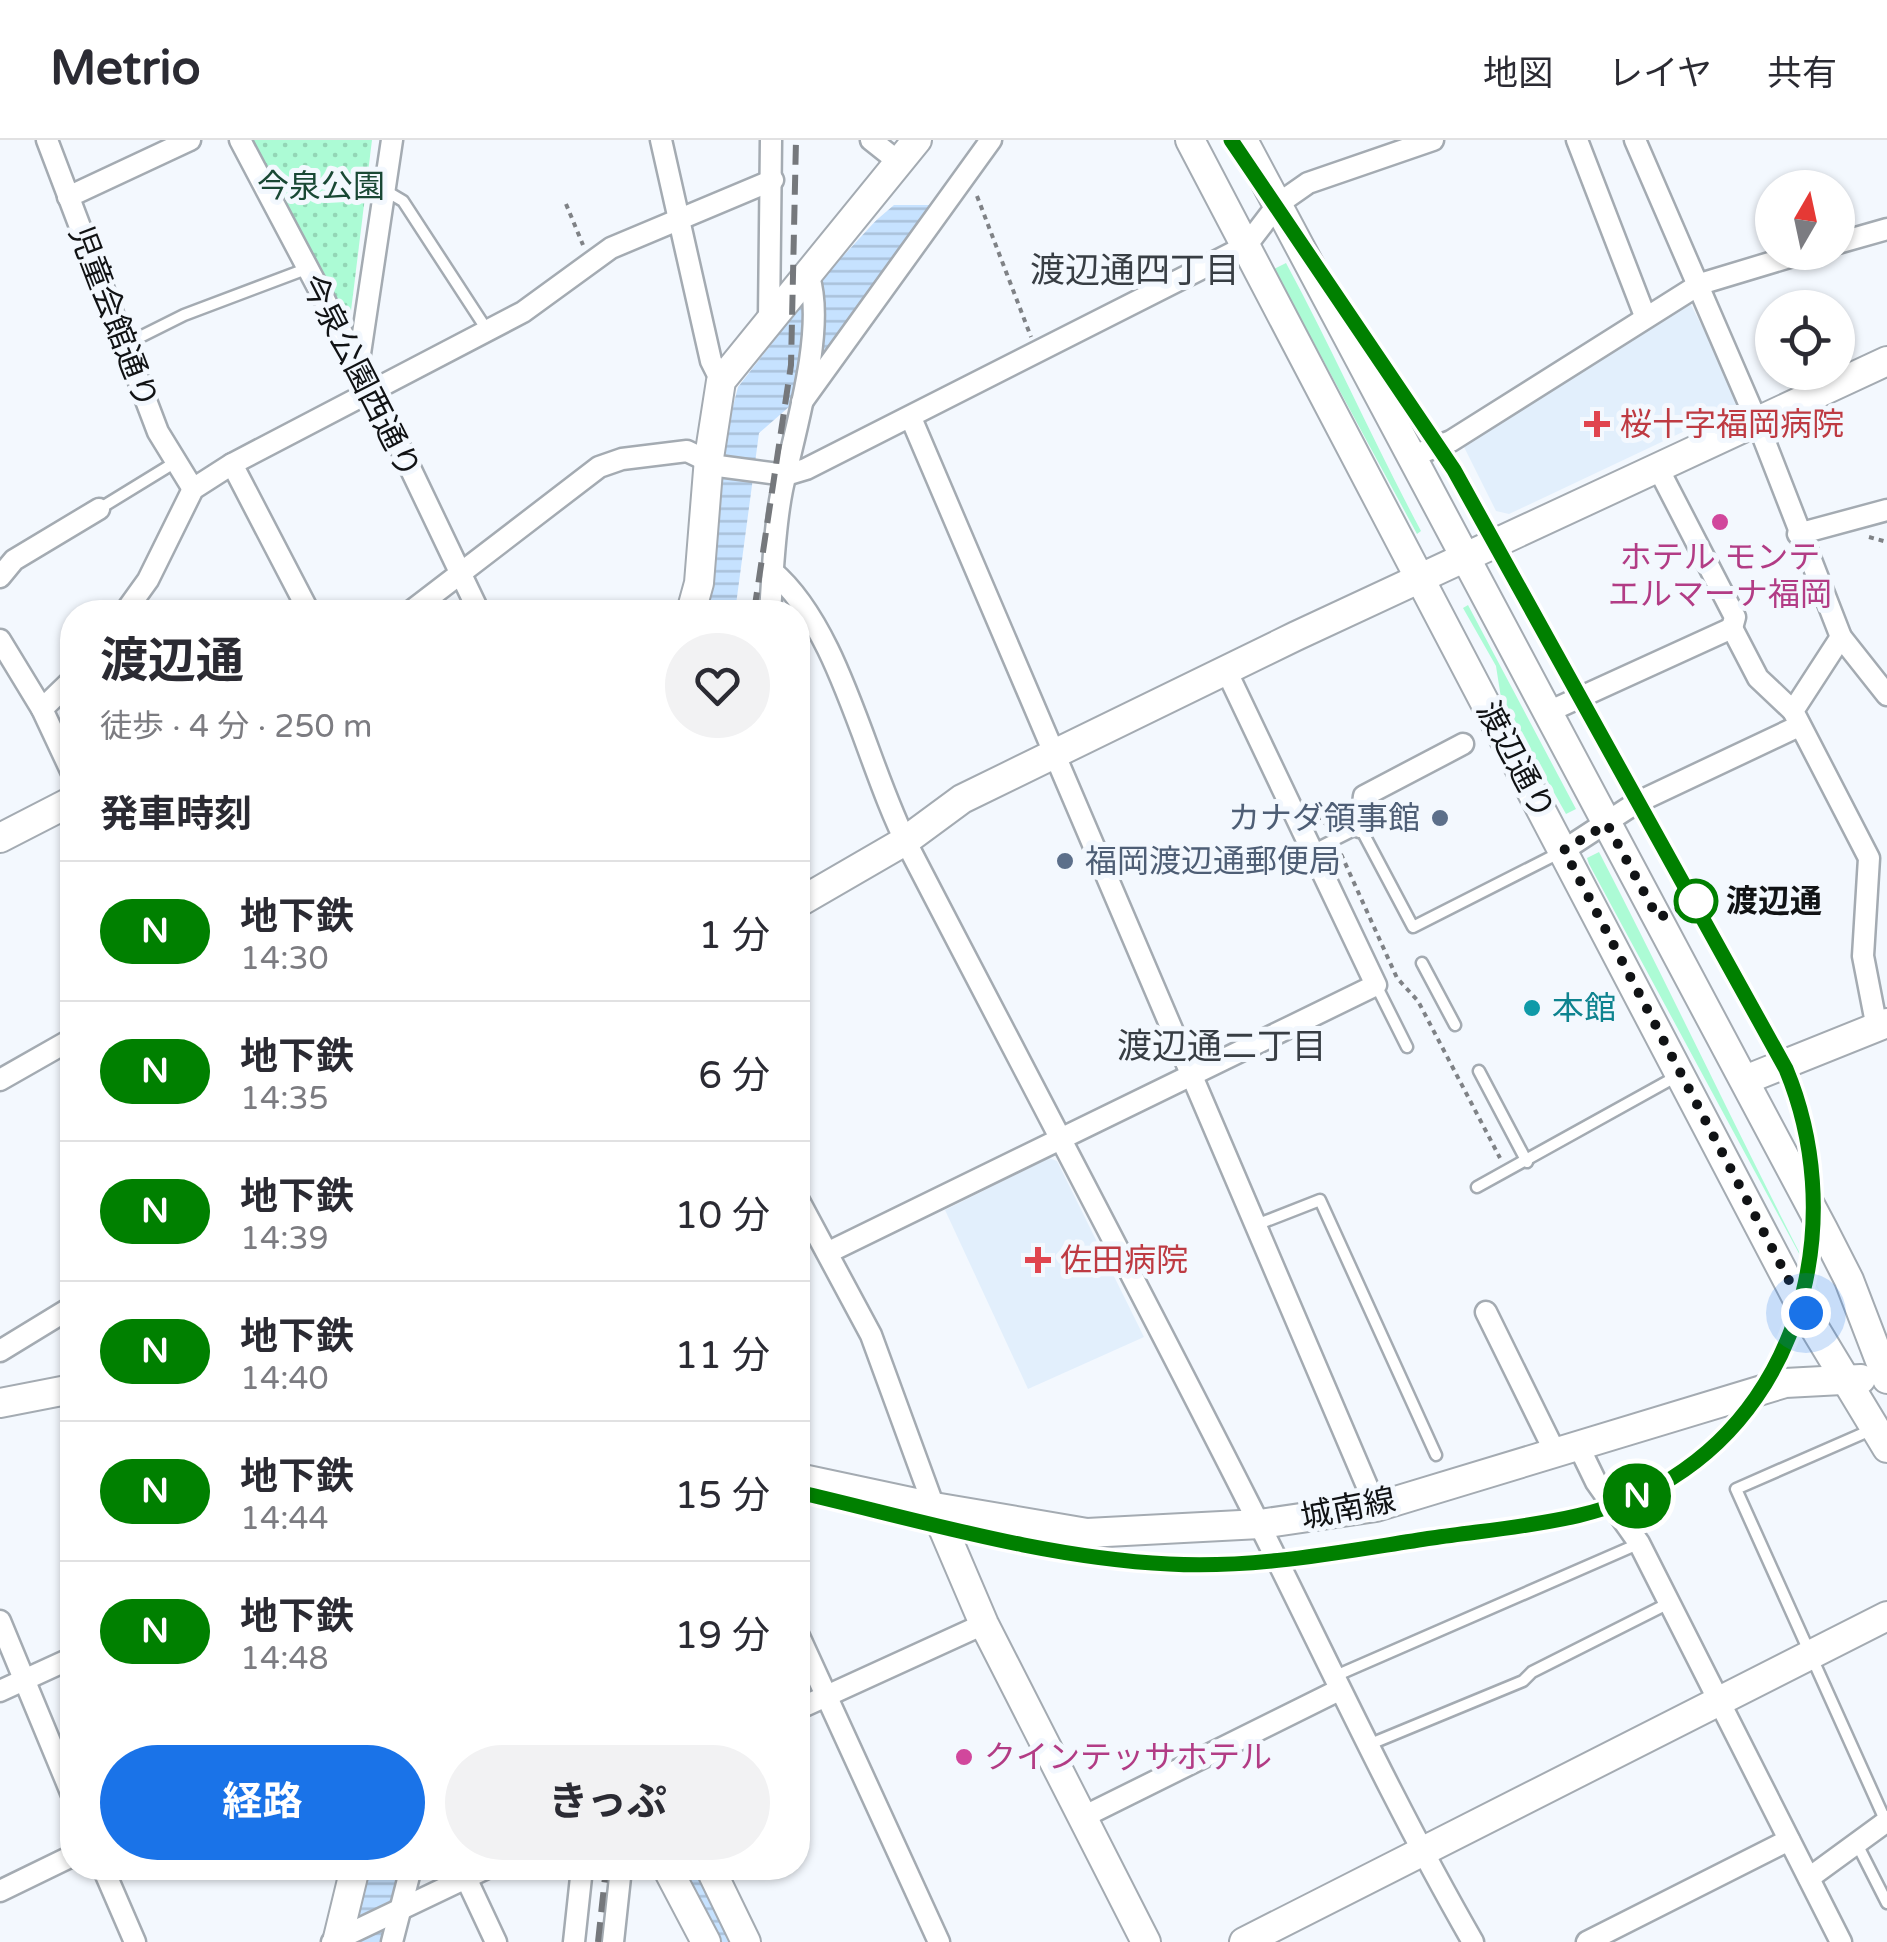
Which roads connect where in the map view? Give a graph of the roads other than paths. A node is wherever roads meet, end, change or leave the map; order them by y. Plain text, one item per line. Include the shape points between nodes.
1 (47, 140) edge
2 (190, 140) edge
3 (240, 140) edge
4 (392, 140) edge
5 (662, 140) edge
6 (771, 140) edge
7 (871, 140) edge
8 (991, 140) edge
9 (1190, 140) edge
10 (1243, 140) edge
11 (1433, 140) edge
12 (1577, 140) edge
13 (1635, 140) edge
14 (913, 147) edge
15 (773, 180) junction
16 (384, 190) junction
17 (68, 198) junction
18 (1278, 204) junction
19 (679, 222) junction
20 (1885, 233) edge
21 (1855, 239) edge
22 (1246, 246) junction
23 (1755, 267) edge
24 (306, 268) junction
25 (811, 282) junction
26 (1700, 284) junction
27 (1645, 316) junction
28 (769, 319) junction
29 (487, 330) junction
30 (124, 346) junction
31 (1887, 361) edge
32 (358, 366) junction
33 (721, 380) junction
34 (370, 390) junction
35 (802, 406) junction
36 (911, 418) junction
37 (1758, 424) junction
38 (1413, 456) junction
39 (174, 462) junction
40 (714, 462) junction
41 (232, 464) junction
42 (1660, 470) junction
43 (786, 475) junction
44 (193, 488) junction
45 (99, 510) joint
46 (1887, 510) edge
47 (1798, 534) junction
48 (1468, 557) junction
49 (772, 570) junction
50 (458, 575) junction
51 (0, 577) edge
52 (1421, 578) junction
53 (134, 600) edge
54 (304, 600) edge
55 (426, 600) edge
56 (472, 600) edge
57 (694, 600) edge
58 (771, 600) edge
59 (801, 600) edge
60 (810, 618) edge
61 (1732, 628) junction
62 (1841, 637) junction
63 (0, 640) edge
64 (1226, 670) junction
65 (60, 692) edge
66 (1887, 695) edge
67 (42, 709) junction
68 (1548, 712) junction
69 (1796, 718) junction
70 (1463, 744) dead end
71 (60, 747) edge
72 (1054, 754) junction
73 (60, 808) edge
74 (1607, 824) junction
75 (1360, 827) junction
76 (0, 838) edge
77 (905, 841) junction
78 (1564, 850) junction
79 (1312, 851) junction
80 (810, 897) edge
81 (1422, 963) dead end
82 (1376, 986) junction
83 (1455, 1026) dead end
84 (1882, 1026) edge
85 (60, 1046) edge
86 (1407, 1047) dead end
87 (1478, 1072) dead end
88 (1680, 1074) junction
89 (1191, 1077) junction
90 (0, 1080) edge
91 (1745, 1080) junction
92 (1062, 1140) junction
93 (1524, 1157) junction
94 (1477, 1187) dead end
95 (810, 1219) edge
96 (1256, 1226) junction
97 (830, 1252) junction
98 (1486, 1312) dead end
99 (60, 1315) edge
100 (0, 1352) edge
101 (1846, 1378) junction
102 (1887, 1379) edge
103 (60, 1391) edge
104 (0, 1403) edge
105 (1882, 1438) edge
106 (1567, 1449) junction
107 (1436, 1456) dead end
108 (810, 1481) edge
109 (1376, 1507) junction
110 (934, 1508) junction
111 (1260, 1524) junction
112 (1639, 1543) junction
113 (1670, 1603) junction
114 (0, 1621) edge
115 (1885, 1622) edge
116 (984, 1624) junction
117 (1810, 1655) junction
118 (810, 1662) edge
119 (60, 1664) edge
120 (24, 1680) junction
121 (1336, 1684) junction
122 (0, 1691) edge
123 (825, 1696) junction
124 (1720, 1700) junction
125 (810, 1703) edge
126 (1367, 1746) junction
127 (60, 1766) edge
128 (1083, 1817) junction
129 (1887, 1822) edge
130 (1789, 1840) junction
131 (1857, 1844) junction
132 (1421, 1851) junction
133 (60, 1862) edge
134 (1809, 1878) junction
135 (108, 1880) edge
136 (352, 1880) edge
137 (406, 1880) edge
138 (462, 1880) edge
139 (467, 1880) edge
140 (581, 1880) edge
141 (620, 1880) edge
142 (673, 1880) edge
143 (716, 1880) edge
144 (0, 1891) edge
145 (1887, 1903) edge
146 (395, 1913) junction
147 (339, 1939) edge
148 (135, 1942) edge
149 (392, 1942) edge
150 (496, 1942) edge
151 (574, 1942) edge
152 (613, 1942) edge
153 (706, 1942) edge
154 (746, 1942) edge
155 (939, 1942) edge
156 (1146, 1942) edge
157 (1244, 1942) edge
158 (1473, 1942) edge
159 (1588, 1942) edge
160 (1841, 1942) edge

1 - 17 street, 児童会館通り
2 - 17 street
3 - 24 street, 今泉公園西通り
4 - 16 street
5 - 19 street
6 - 15 street
7 - 14 street
8 - 35 street
9 - 22 street, 渡辺通り
10 - 18 street, 渡辺通り
11 - 18 street via 1308,183
12 - 27 street
13 - 26 street
14 - 25 street
15 - 19 street
15 - 28 street
16 - 29 lane via 404,201
16 - 32 street
17 - 30 street, 児童会館通り
18 - 22 street
18 - 38 street, 渡辺通り
19 - 29 street via 612,248 524,312
19 - 33 street via 711,362
20 - 21 street
22 - 36 street
22 - 52 street, 渡辺通り
23 - 26 street
24 - 30 lane
24 - 32 street, 今泉公園西通り
25 - 28 street
25 - 35 street
26 - 27 street
26 - 37 street
27 - 38 street via 1451,440
28 - 33 street
29 - 34 street
30 - 39 street, 児童会館通り
31 - 37 street
32 - 34 street, 今泉公園西通り
33 - 40 street
34 - 41 street
34 - 50 street, 今泉公園西通り
35 - 43 street
36 - 43 street
36 - 72 street
37 - 42 street
37 - 47 street
38 - 48 street, 渡辺通り
39 - 44 street, 児童会館通り
39 - 45 lane
40 - 43 street
40 - 50 street via 687,452 656,452 599,467
40 - 57 street
41 - 44 street
41 - 54 street
42 - 48 street
42 - 61 street via 1735,617
43 - 49 street
44 - 53 street
45 - 51 street via 14,560
46 - 47 street
47 - 62 street
48 - 52 street
48 - 68 street, 渡辺通り
49 - 58 street
49 - 59 street
50 - 55 street
50 - 56 street, 今泉公園西通り
52 - 64 street
52 - 78 street, 渡辺通り
60 - 77 street
61 - 68 street
61 - 69 street via 1758,678
62 - 66 street
62 - 69 street
63 - 67 street
64 - 72 street
64 - 79 street
65 - 67 street
67 - 71 street
68 - 74 street, 渡辺通り
69 - 74 street
69 - 84 street via 1868,858 1863,956
70 - 75 street via 1364,796
72 - 77 street via 962,799
72 - 89 street
73 - 76 street
74 - 78 street
74 - 91 street, 渡辺通り
75 - 78 lane via 1413,927
75 - 79 lane
77 - 80 street
77 - 92 street
78 - 88 street, 渡辺通り
79 - 82 street
81 - 83 lane
82 - 86 lane
82 - 89 street
84 - 91 street
85 - 90 street
87 - 93 lane
88 - 93 lane
88 - 101 street, 渡辺通り
89 - 92 street
89 - 96 street
91 - 102 street, 渡辺通り via 1849,1280
92 - 97 street
92 - 111 street
93 - 94 lane
95 - 97 street
96 - 107 lane via 1320,1200
96 - 109 street
97 - 110 street via 871,1335
98 - 106 street
99 - 100 street
101 - 102 street, 城南線
101 - 105 street, 渡辺通り
101 - 106 street, 城南線 via 1785,1382
103 - 104 street
105 - 117 lane via 1736,1489
106 - 109 street, 城南線
106 - 112 street
108 - 110 street, 城南線
109 - 111 street, 城南線
110 - 111 street, 城南線 via 1087,1532
110 - 116 street
111 - 121 street
112 - 113 street
112 - 121 lane
113 - 124 street
113 - 126 lane via 1523,1681
114 - 120 street
115 - 117 street
116 - 123 street
116 - 128 street
117 - 124 street
117 - 129 lane
118 - 123 street
119 - 120 street
120 - 122 street
120 - 127 street
121 - 126 street
121 - 128 street
123 - 125 street
123 - 155 street
124 - 130 street
124 - 132 street
126 - 132 street
128 - 156 street
129 - 131 street
130 - 134 street
130 - 159 street
131 - 134 street
131 - 145 lane
132 - 157 street
132 - 158 street
133 - 144 street
134 - 160 street
135 - 148 street
136 - 147 street
137 - 146 street
138 - 146 street
139 - 150 street
140 - 151 street
141 - 152 street
142 - 153 street
143 - 154 street
146 - 147 street
146 - 149 street

